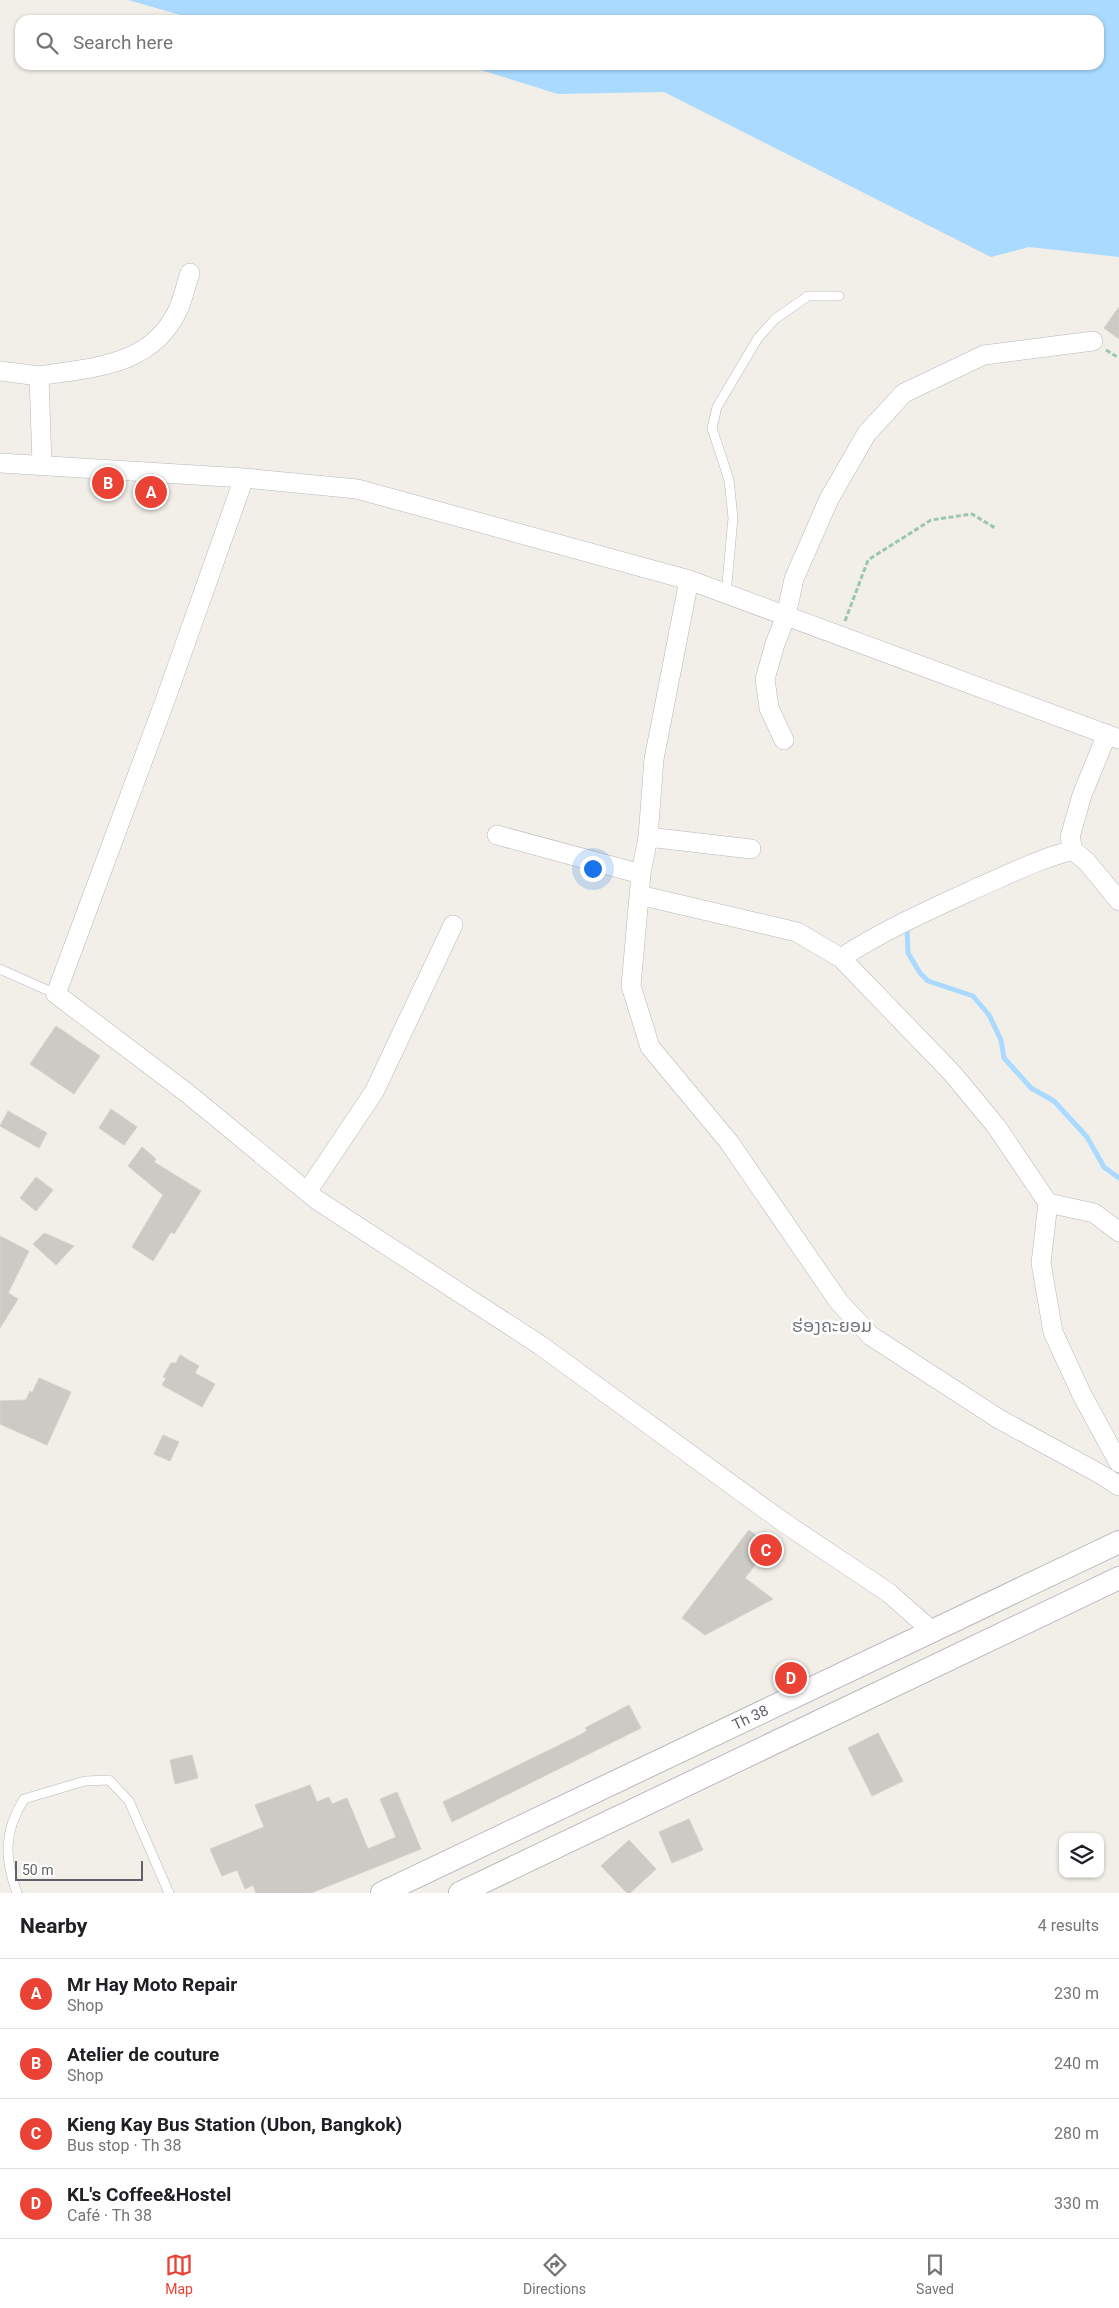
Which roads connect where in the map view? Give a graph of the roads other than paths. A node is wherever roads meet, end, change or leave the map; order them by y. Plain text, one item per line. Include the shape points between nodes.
1 (190, 273) dead end
2 (839, 296) dead end
3 (1093, 341) dead end
4 (0, 371) edge
5 (39, 376) junction
6 (0, 463) edge
7 (42, 465) junction
8 (244, 478) junction
9 (689, 580) junction
10 (726, 594) junction
11 (786, 616) junction
12 (1113, 736) edge
13 (784, 740) dead end
14 (497, 835) dead end
15 (648, 837) junction
16 (751, 849) dead end
17 (1073, 850) junction
18 (641, 874) junction
19 (639, 895) junction
20 (1119, 901) edge
21 (453, 925) dead end
22 (841, 958) junction
23 (0, 969) edge
24 (56, 994) junction
25 (307, 1192) junction
26 (1048, 1203) junction
27 (1119, 1232) edge
28 (1119, 1463) edge
29 (1119, 1486) edge
30 (1119, 1542) edge
31 (1119, 1578) edge
32 (933, 1632) junction
33 (17, 1893) edge
34 (169, 1893) edge
35 (382, 1893) edge
36 (460, 1893) edge

1 - 5 street via 178,310 162,336 139,354 114,363
2 - 10 lane via 808,296 775,318 758,338 717,407 712,428 730,480 733,518
3 - 11 street via 984,355 904,393 867,433 829,499 794,579
4 - 5 street
5 - 7 street
6 - 7 street
7 - 8 street
8 - 9 street via 357,490
8 - 24 street
9 - 10 street
9 - 15 street via 654,759
10 - 11 street
11 - 12 street
11 - 13 street via 764,679 769,708
12 - 17 street via 1082,795 1070,837
14 - 18 street
15 - 16 street
15 - 18 street
17 - 20 street
17 - 22 street via 1041,859 939,905 866,941
18 - 19 street
19 - 22 street via 797,932
19 - 29 street via 630,986 650,1047 729,1142 839,1302 871,1336 999,1419
21 - 25 street via 374,1092
22 - 26 street via 952,1073 996,1126
23 - 24 lane
24 - 25 street via 187,1093
25 - 32 street via 548,1350 782,1522 890,1593
26 - 27 street via 1094,1212
26 - 28 street via 1040,1264 1053,1332
30 - 32 street, Th 38
31 - 36 street
32 - 35 street, Th 38
33 - 34 lane via 9,1872 7,1839 13,1816 24,1799 85,1782 109,1780 128,1801

